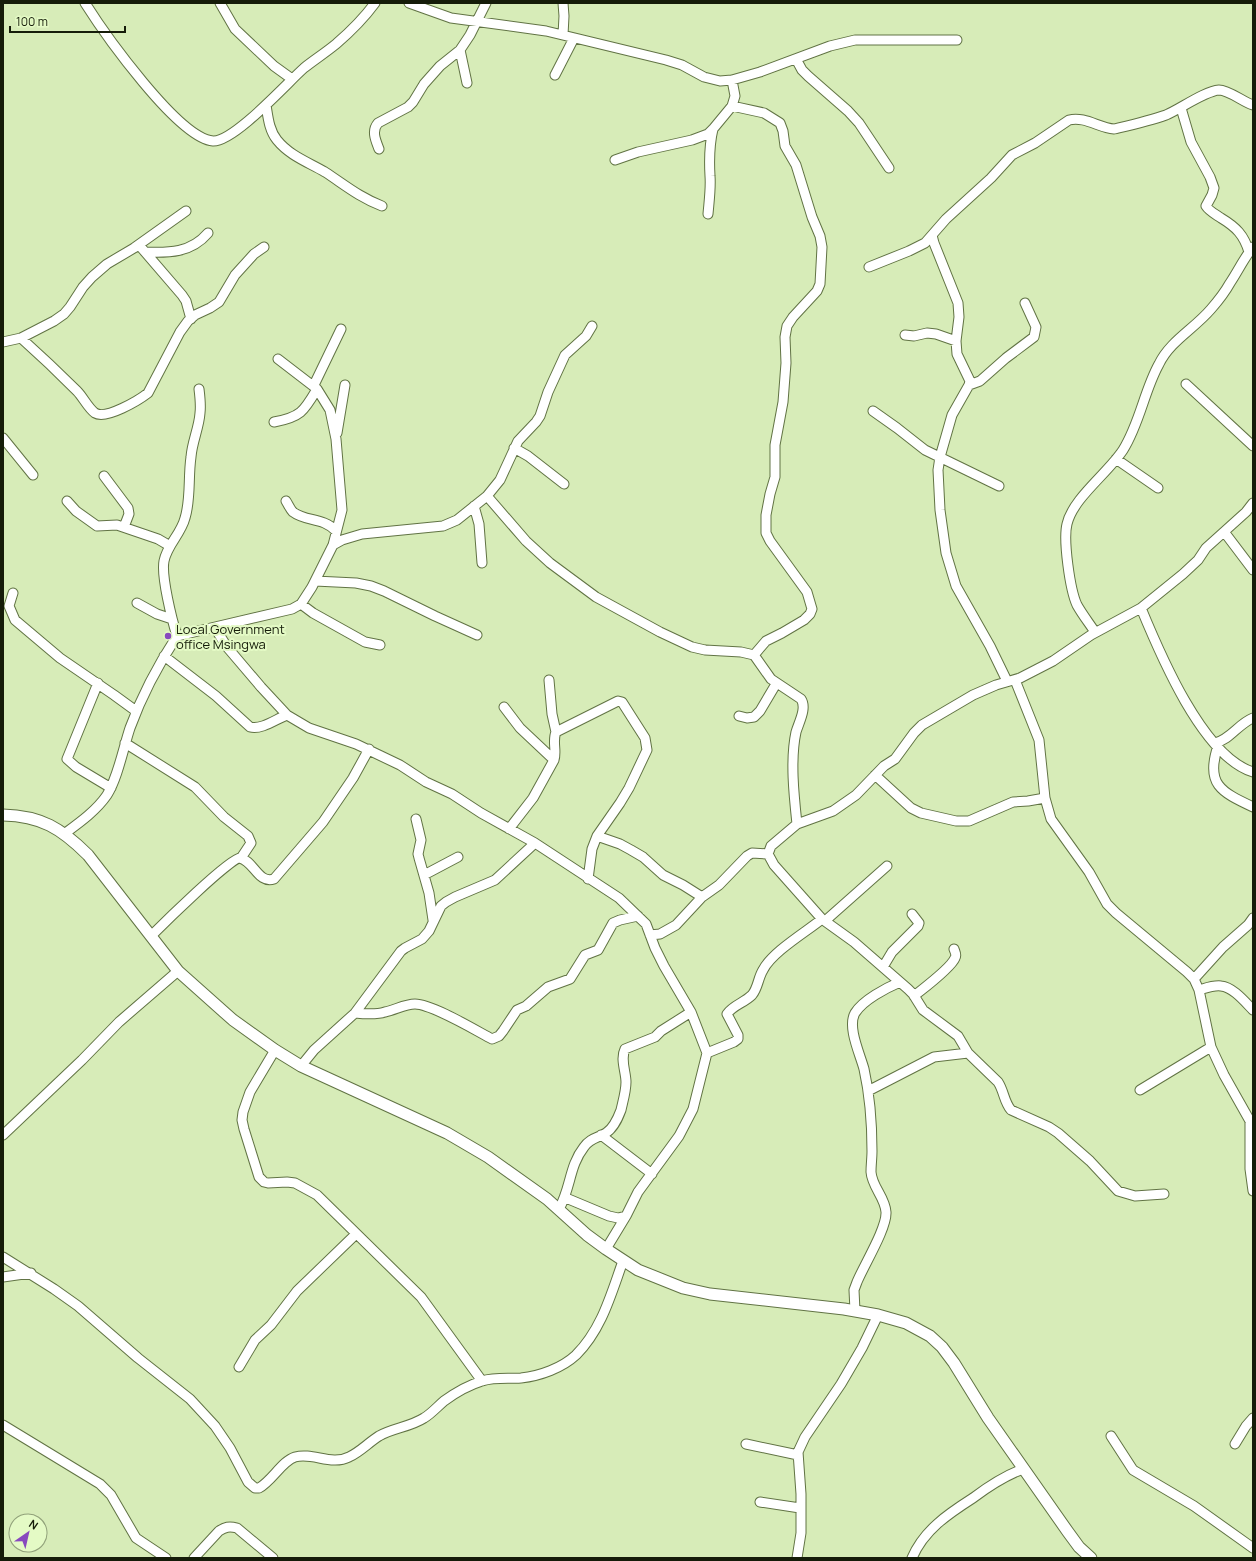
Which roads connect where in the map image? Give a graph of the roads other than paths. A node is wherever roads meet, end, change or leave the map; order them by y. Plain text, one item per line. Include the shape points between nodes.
1 (85, 3) edge
2 (220, 3) edge
3 (375, 3) edge
4 (409, 3) edge
5 (486, 3) edge
6 (563, 3) edge
7 (477, 21) junction
8 (563, 35) junction
9 (574, 38) junction
10 (957, 40) dead end
11 (460, 50) junction
12 (796, 59) junction
13 (555, 75) dead end
14 (292, 79) junction
15 (732, 80) junction
16 (467, 83) dead end
17 (266, 105) junction
18 (1253, 105) edge
19 (732, 106) junction
20 (1181, 108) junction
21 (714, 129) junction
22 (379, 149) dead end
23 (615, 160) dead end
24 (889, 168) dead end
25 (382, 206) dead end
26 (186, 211) dead end
27 (708, 214) dead end
28 (208, 233) dead end
29 (932, 235) junction
30 (264, 247) dead end
31 (142, 248) junction
32 (1251, 250) edge
33 (869, 267) dead end
34 (1025, 303) dead end
35 (191, 319) junction
36 (592, 326) dead end
37 (341, 329) dead end
38 (905, 335) dead end
39 (21, 338) junction
40 (956, 341) junction
41 (3, 342) edge
42 (278, 359) dead end
43 (1186, 384) dead end
44 (345, 385) dead end
45 (969, 386) junction
46 (315, 387) junction
47 (199, 389) dead end
48 (873, 411) dead end
49 (274, 422) dead end
50 (3, 438) edge
51 (336, 439) junction
52 (1253, 446) edge
53 (514, 448) junction
54 (940, 457) junction
55 (1116, 460) junction
56 (33, 475) dead end
57 (104, 476) dead end
58 (564, 484) dead end
59 (999, 486) dead end
60 (1158, 488) dead end
61 (487, 496) junction
62 (67, 501) dead end
63 (286, 501) dead end
64 (1253, 503) edge
65 (474, 506) junction
66 (124, 527) junction
67 (336, 531) junction
68 (1224, 533) junction
69 (333, 545) junction
70 (170, 546) junction
71 (482, 563) dead end
72 (1253, 570) edge
73 (316, 581) junction
74 (13, 593) dead end
75 (137, 603) dead end
76 (301, 604) junction
77 (1141, 608) junction
78 (172, 619) junction
79 (215, 628) junction
80 (1095, 632) junction
81 (477, 635) dead end
82 (177, 636) junction
83 (380, 645) dead end
84 (754, 655) junction
85 (164, 656) junction
86 (549, 680) dead end
87 (1011, 681) junction
88 (98, 683) junction
89 (776, 684) junction
90 (504, 707) dead end
91 (136, 711) junction
92 (287, 714) junction
93 (739, 716) dead end
94 (1253, 718) edge
95 (556, 732) junction
96 (125, 743) junction
97 (1216, 744) junction
98 (369, 749) junction
99 (554, 760) junction
100 (1253, 772) edge
101 (875, 775) junction
102 (111, 788) junction
103 (1045, 798) junction
104 (1253, 806) edge
105 (3, 814) edge
106 (416, 819) dead end
107 (797, 824) junction
108 (509, 828) junction
109 (64, 834) junction
110 (597, 836) junction
111 (535, 843) junction
112 (768, 854) junction
113 (458, 857) dead end
114 (241, 858) junction
115 (887, 866) dead end
116 (424, 875) junction
117 (588, 879) junction
118 (702, 898) junction
119 (912, 914) dead end
120 (638, 916) junction
121 (1253, 918) edge
122 (823, 920) junction
123 (433, 921) junction
124 (650, 935) junction
125 (151, 936) junction
126 (954, 949) dead end
127 (883, 966) junction
128 (178, 970) junction
129 (1194, 979) junction
130 (900, 982) junction
131 (1199, 990) junction
132 (914, 996) junction
133 (1253, 1010) edge
134 (691, 1012) junction
135 (355, 1014) junction
136 (1211, 1047) junction
137 (276, 1050) junction
138 (707, 1053) junction
139 (968, 1053) junction
140 (301, 1066) junction
141 (1140, 1090) dead end
142 (868, 1091) junction
143 (3, 1135) edge
144 (601, 1135) junction
145 (652, 1174) junction
146 (1253, 1191) edge
147 (1164, 1194) dead end
148 (566, 1198) junction
149 (559, 1209) junction
150 (626, 1216) junction
151 (356, 1234) junction
152 (606, 1249) junction
153 (3, 1257) edge
154 (622, 1261) junction
155 (31, 1273) junction
156 (3, 1277) edge
157 (855, 1311) junction
158 (878, 1316) junction
159 (239, 1367) dead end
160 (482, 1381) junction
161 (1253, 1418) edge
162 (3, 1425) edge
163 (1111, 1436) dead end
164 (746, 1444) dead end
165 (1235, 1444) dead end
166 (798, 1455) junction
167 (1023, 1469) junction
168 (760, 1502) dead end
169 (800, 1508) junction
170 (1253, 1548) edge
171 (166, 1558) edge
172 (194, 1558) edge
173 (273, 1558) edge
174 (797, 1558) edge
175 (912, 1558) edge
176 (1091, 1558) edge

1 - 17 street via 107,38 136,74 185,126 196,134 214,141 225,138
2 - 14 street via 235,29 274,66
3 - 14 street via 345,36
4 - 7 street via 451,18
5 - 7 street
6 - 8 street
7 - 8 street
7 - 11 street
8 - 9 street
9 - 13 street
9 - 15 street via 675,63 714,80
10 - 12 street via 855,40
11 - 16 street
11 - 22 street via 440,66 408,108 375,126
12 - 15 street
12 - 24 street via 802,70 859,123
14 - 17 street
15 - 19 street via 735,96
17 - 25 street via 272,131 286,150 346,188
18 - 20 street via 1220,90
19 - 21 street
19 - 84 street via 764,113 780,123 785,146 796,165 820,236 822,257 817,291 793,317 784,337 786,363 783,402 775,445 775,477 765,523 770,541 807,592 812,609 804,620 766,641
20 - 29 street via 1114,129 1075,118 1069,120 1012,155 992,178
20 - 32 street via 1191,142 1214,188 1206,206 1238,229
21 - 23 street via 692,140
21 - 27 street via 710,144
26 - 31 street
28 - 31 street via 196,245 164,253
29 - 33 street via 925,243
29 - 40 street via 958,303
30 - 35 street via 235,275 219,302
31 - 35 street via 182,295
31 - 39 street via 107,264 83,287 64,314
32 - 55 street via 1210,311 1178,339 1159,362 1129,440
34 - 45 street via 1036,327 1034,337 980,381
35 - 39 street via 180,332 148,393 124,408 103,415 95,413 77,391
36 - 53 street via 586,336 565,355 540,416
37 - 46 street
38 - 40 street via 936,334
39 - 41 street
40 - 45 street via 957,354 968,376
42 - 46 street
43 - 52 street
44 - 51 street
45 - 54 street via 952,415
46 - 49 street via 302,412 287,420
46 - 51 street via 330,410
47 - 70 street via 200,414 191,457 185,519 179,534
48 - 54 street via 925,450
50 - 56 street
51 - 67 street via 342,510
53 - 58 street
53 - 61 street via 500,480
54 - 59 street
54 - 87 street via 940,510 949,565 959,591
55 - 60 street
55 - 80 street via 1077,504 1066,526 1073,594 1076,604
57 - 66 street via 128,508 130,514
61 - 65 street
61 - 84 street via 526,541 550,563 596,596 692,647
62 - 66 street via 97,526 111,524
63 - 67 street via 293,512 326,522
64 - 68 street
65 - 69 street via 457,520 442,526 362,534
65 - 71 street via 479,524
66 - 70 street
67 - 69 street
68 - 72 street
68 - 77 street via 1206,548 1183,574
69 - 73 street
70 - 78 street via 163,562
73 - 76 street
73 - 81 street via 371,586
74 - 88 street via 9,606 15,620 50,650
75 - 78 street
76 - 79 street via 292,609
76 - 83 street via 313,614 364,642
77 - 80 street
77 - 97 street via 1168,669 1194,715
78 - 82 street
79 - 82 street
79 - 92 street via 227,647
80 - 87 street via 1053,661
82 - 85 street
84 - 89 street
85 - 91 street
85 - 92 street via 216,696 250,727 260,727
86 - 95 street
87 - 101 street via 973,695 922,726 895,758
87 - 103 street via 1039,740
88 - 91 street
88 - 102 street via 67,759
89 - 93 street via 754,717
89 - 107 street via 792,692 804,703 796,733 795,750
90 - 99 street via 520,728
91 - 96 street
92 - 98 street via 309,728
94 - 97 street
95 - 99 street
95 - 110 street via 620,701 645,738 647,750 644,758 620,804
96 - 102 street
96 - 114 street via 195,788 224,817 248,836 251,843
97 - 100 street via 1238,765
97 - 104 street via 1213,770 1217,784 1230,795
98 - 108 street
98 - 114 street via 323,822 274,880 264,879
99 - 108 street via 533,798
101 - 103 street via 911,808 921,813 956,821 969,821 1012,802
101 - 107 street via 856,795 833,811
102 - 109 street via 83,820
103 - 129 street via 1051,819 1089,872 1107,904
105 - 109 street via 33,818
106 - 116 street via 421,840 418,854
107 - 112 street via 771,846
108 - 111 street
109 - 125 street via 88,855
110 - 117 street via 592,849
110 - 118 street via 620,844 643,857 664,875
111 - 117 street
111 - 123 street via 495,880 446,902
112 - 118 street via 752,853 746,856 719,885
112 - 122 street via 774,865
113 - 116 street
114 - 125 street via 233,860 223,868
115 - 122 street
116 - 123 street
117 - 120 street via 619,898
118 - 124 street via 676,925 660,934
119 - 127 street via 919,923 918,926 892,952
120 - 124 street via 646,924
120 - 135 street via 613,924 598,950 585,955 570,979 548,987 526,1006 518,1009 496,1038 492,1039 426,1006 416,1004 407,1004 384,1013
121 - 129 street
122 - 127 street
122 - 138 street via 772,958 763,970 751,996 730,1009 728,1018 738,1039
123 - 135 street via 422,939 401,951
124 - 134 street via 664,966
125 - 128 street
126 - 132 street via 955,958 949,966
127 - 130 street
128 - 137 street via 234,1020
128 - 143 street via 114,1026
129 - 131 street
130 - 132 street
130 - 142 street via 878,993 854,1014 853,1033
131 - 133 street via 1224,986 1236,993
131 - 136 street
132 - 139 street via 923,1010 958,1036
134 - 138 street
134 - 144 street via 655,1037 625,1050 623,1059 626,1083 621,1110 612,1128
135 - 140 street via 314,1050
136 - 141 street
136 - 146 street via 1250,1121 1250,1169
137 - 140 street
137 - 151 street via 250,1092 243,1112 244,1129 259,1177 268,1183 293,1182 313,1191
138 - 145 street via 693,1108 679,1136
139 - 142 street via 934,1057
139 - 147 street via 998,1082 1011,1110 1058,1133 1090,1161 1118,1191 1135,1196
140 - 149 street via 447,1133 512,1173
142 - 157 street via 871,1173 886,1211 885,1224 854,1290
144 - 145 street
144 - 148 street via 590,1140 580,1153 572,1169
145 - 150 street via 638,1192
148 - 149 street
148 - 150 street via 609,1216
149 - 152 street
150 - 152 street
151 - 159 street via 297,1291 271,1325 255,1340
151 - 160 street via 421,1297
152 - 154 street
153 - 155 street
154 - 157 street via 660,1280 710,1294
154 - 160 street via 603,1315 592,1334 566,1363 522,1378
155 - 156 street
155 - 160 street via 78,1306 201,1409 230,1448 248,1482 255,1488 263,1486 294,1457 330,1461 348,1458 378,1437 411,1425 454,1394
157 - 158 street
158 - 166 street via 841,1384 805,1436
158 - 167 street via 918,1328 942,1347
161 - 165 street
162 - 171 street via 100,1484 110,1495 136,1538
163 - 170 street via 1133,1470 1194,1506
164 - 166 street
166 - 169 street
167 - 175 street via 991,1484 938,1522
167 - 176 street via 1072,1537
168 - 169 street
169 - 174 street via 801,1533
172 - 173 street via 219,1531 230,1526

